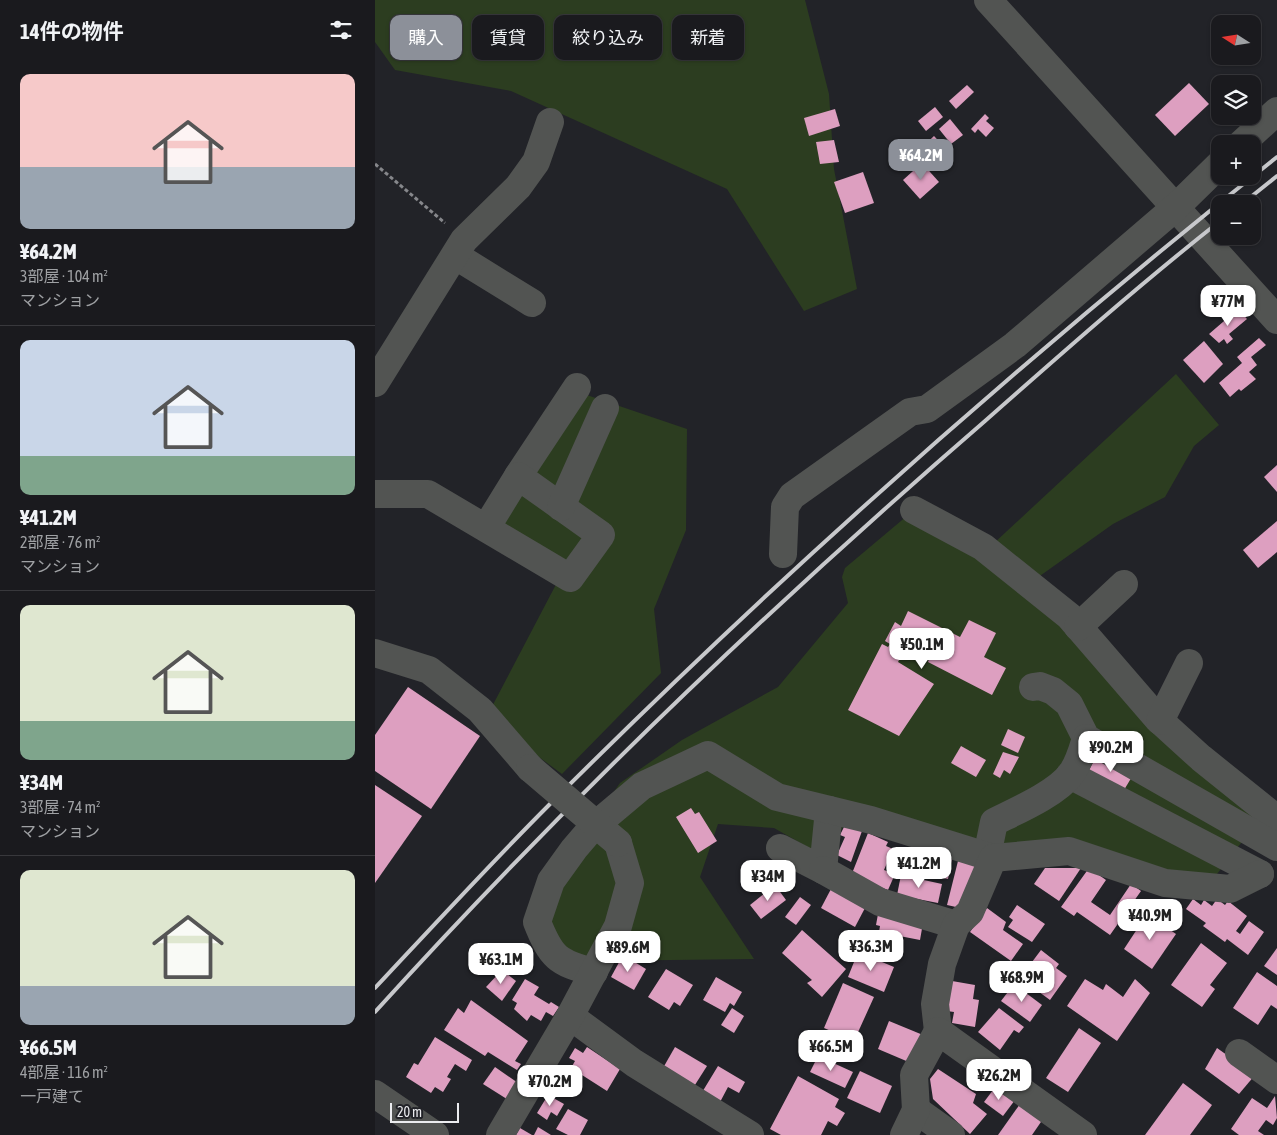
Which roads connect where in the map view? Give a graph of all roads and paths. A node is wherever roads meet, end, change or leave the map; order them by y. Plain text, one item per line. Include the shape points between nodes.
1 (988, 0) edge
2 (1277, 111) edge
3 (551, 122) dead end
4 (1251, 135) edge
5 (375, 164) edge
6 (1211, 173) edge
7 (1176, 207) junction
8 (460, 248) junction
9 (531, 303) dead end
10 (1277, 320) edge
11 (375, 384) edge
12 (577, 387) dead end
13 (605, 408) dead end
14 (518, 476) junction
15 (375, 494) edge
16 (561, 507) junction
17 (914, 510) dead end
18 (486, 528) junction
19 (783, 554) dead end
20 (1123, 584) dead end
21 (1078, 627) junction
22 (375, 654) edge
23 (1189, 663) dead end
24 (1033, 688) dead end
25 (1160, 721) junction
26 (1086, 738) junction
27 (1070, 775) junction
28 (829, 810) junction
29 (1277, 818) edge
30 (780, 848) dead end
31 (1277, 849) edge
32 (990, 857) junction
33 (823, 870) junction
34 (1268, 881) edge
35 (956, 925) junction
36 (594, 972) junction
37 (570, 1016) junction
38 (937, 1031) junction
39 (1239, 1053) dead end
40 (1277, 1080) edge
41 (375, 1094) edge
42 (916, 1110) junction
43 (435, 1135) edge
44 (500, 1135) edge
45 (750, 1135) edge
46 (904, 1135) edge
47 (951, 1135) edge
48 (1083, 1135) edge

1 - 7 street
2 - 4 street
3 - 8 street via 536,162 518,187
5 - 8 path
6 - 7 street
7 - 10 street
7 - 19 street via 1015,345 927,409 910,412 792,496 785,507
8 - 9 street
8 - 11 street
12 - 14 street
13 - 16 street
14 - 16 street
14 - 18 street
15 - 18 street via 429,494
16 - 18 street via 601,535 571,578
17 - 21 street via 983,547 1069,616
20 - 21 street
21 - 25 street
22 - 36 street, bridge via 429,670 479,710 530,768 618,843 630,883 618,926
23 - 25 street
24 - 26 street via 1041,686 1053,691 1069,704
25 - 29 street
26 - 27 street
26 - 31 street
27 - 32 street via 1040,797 994,822
27 - 34 street
28 - 32 street
28 - 33 street
28 - 36 street via 777,797 709,755 642,786 592,828 574,849 551,881 537,922 549,951 572,966
30 - 33 street
31 - 34 street
32 - 34 street via 1069,851 1165,883 1230,889
32 - 35 street via 970,912
33 - 35 street via 880,902
35 - 38 street via 942,964 935,1004
36 - 37 street
37 - 44 street
37 - 45 street via 634,1063
38 - 42 street via 914,1075
38 - 48 street
39 - 40 street
41 - 43 street
42 - 46 street
42 - 47 street

